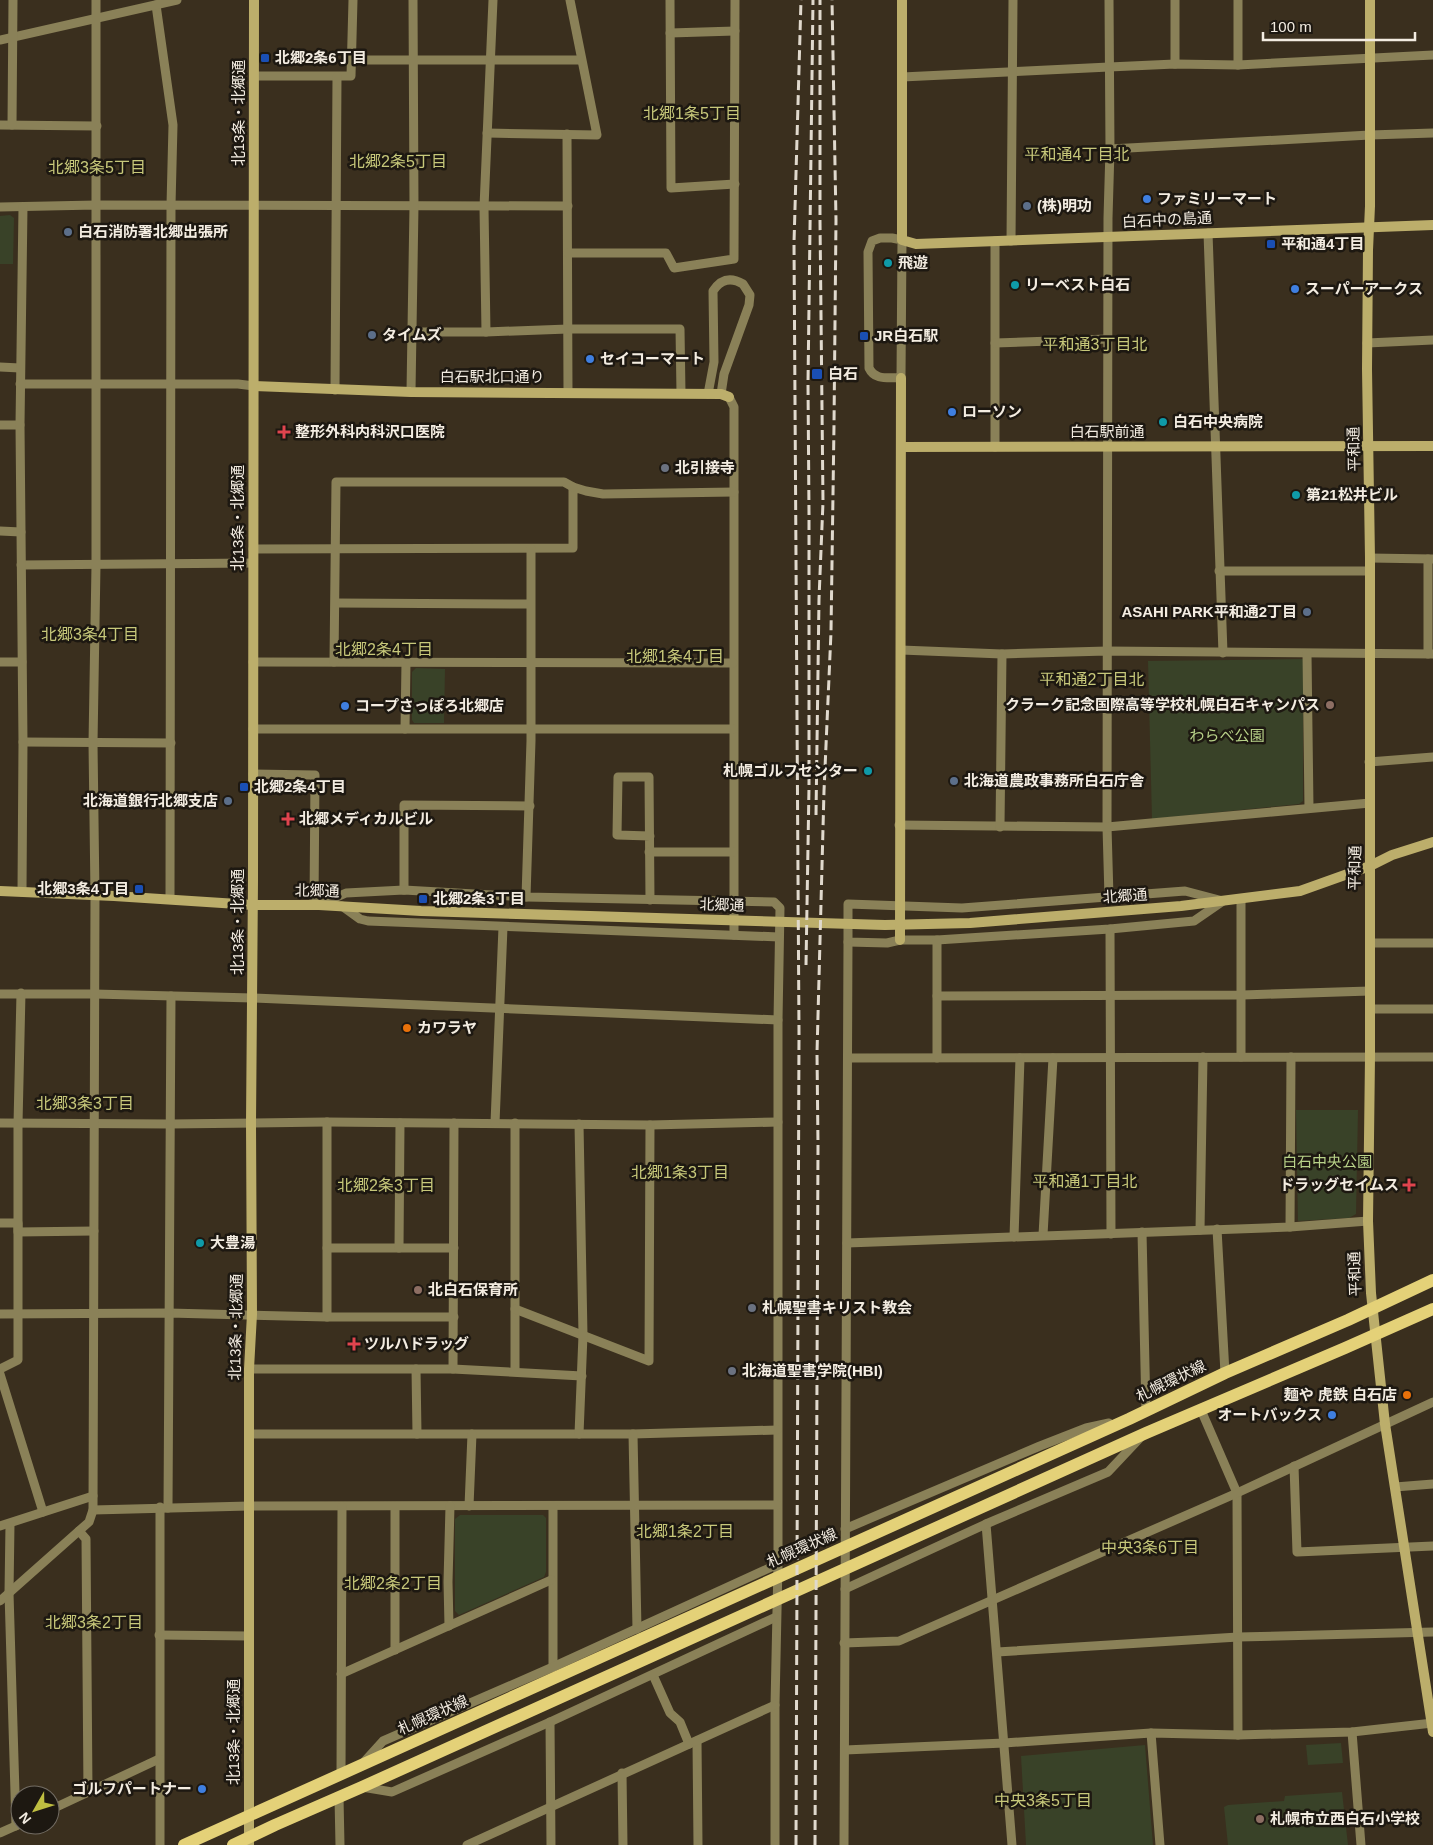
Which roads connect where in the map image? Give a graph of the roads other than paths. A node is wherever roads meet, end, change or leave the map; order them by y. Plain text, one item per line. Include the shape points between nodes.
1 (13, 0) edge
2 (96, 0) edge
3 (177, 0) edge
4 (254, 0) edge
5 (353, 0) edge
6 (413, 0) edge
7 (493, 0) edge
8 (570, 0) edge
9 (670, 0) edge
10 (735, 0) edge
11 (902, 0) edge
12 (1013, 0) edge
13 (1109, 0) edge
14 (1175, 0) edge
15 (1238, 0) edge
16 (1370, 0) edge
17 (156, 4) junction
18 (96, 18) junction
19 (735, 31) junction
20 (670, 33) junction
21 (13, 37) junction
22 (0, 40) edge
23 (1433, 56) edge
24 (1370, 58) junction
25 (490, 59) junction
26 (352, 60) junction
27 (413, 60) junction
28 (581, 60) junction
29 (1175, 64) junction
30 (1238, 65) junction
31 (1109, 67) junction
32 (1012, 71) junction
33 (254, 76) junction
34 (337, 77) junction
35 (902, 77) junction
36 (0, 125) edge
37 (12, 125) junction
38 (97, 126) junction
39 (487, 133) junction
40 (1433, 133) edge
41 (567, 134) junction
42 (1370, 135) junction
43 (1110, 150) junction
44 (735, 184) junction
45 (96, 204) junction
46 (171, 205) junction
47 (254, 205) junction
48 (336, 206) junction
49 (414, 206) junction
50 (568, 206) junction
51 (0, 207) edge
52 (23, 207) junction
53 (484, 207) junction
54 (1433, 225) edge
55 (1370, 227) junction
56 (1208, 233) junction
57 (1108, 238) junction
58 (902, 240) junction
59 (1011, 240) junction
60 (995, 241) junction
61 (568, 253) junction
62 (568, 329) junction
63 (412, 332) junction
64 (486, 332) junction
65 (1108, 339) junction
66 (1433, 340) edge
67 (1367, 342) junction
68 (995, 343) junction
69 (0, 367) edge
70 (20, 368) junction
71 (901, 378) junction
72 (20, 384) junction
73 (96, 384) junction
74 (171, 384) junction
75 (254, 386) junction
76 (335, 390) junction
77 (411, 392) junction
78 (568, 392) junction
79 (681, 393) junction
80 (708, 394) junction
81 (725, 395) junction
82 (0, 425) edge
83 (20, 425) junction
84 (1369, 446) junction
85 (1433, 446) edge
86 (901, 447) junction
87 (995, 447) junction
88 (1108, 447) junction
89 (1216, 447) junction
90 (573, 486) junction
91 (734, 492) junction
92 (0, 531) edge
93 (21, 532) junction
94 (253, 549) junction
95 (336, 549) junction
96 (531, 549) junction
97 (1370, 558) junction
98 (1431, 559) edge
99 (253, 563) junction
100 (170, 564) junction
101 (21, 565) junction
102 (96, 565) junction
103 (1219, 571) junction
104 (1369, 571) junction
105 (336, 603) junction
106 (530, 604) junction
107 (901, 650) junction
108 (1107, 651) junction
109 (1223, 653) junction
110 (1370, 653) junction
111 (1002, 654) junction
112 (1307, 654) junction
113 (1430, 654) edge
114 (0, 662) edge
115 (22, 662) junction
116 (252, 662) junction
117 (334, 662) junction
118 (406, 662) junction
119 (531, 662) junction
120 (734, 663) junction
121 (253, 729) junction
122 (404, 729) junction
123 (530, 729) junction
124 (733, 729) junction
125 (23, 742) junction
126 (93, 743) junction
127 (172, 743) junction
128 (1433, 757) edge
129 (1369, 762) junction
130 (253, 774) junction
131 (1370, 803) junction
132 (530, 806) junction
133 (1309, 808) junction
134 (899, 825) junction
135 (1000, 826) junction
136 (1107, 827) junction
137 (650, 836) junction
138 (1433, 842) edge
139 (649, 852) junction
140 (733, 852) junction
141 (1370, 866) junction
142 (404, 890) junction
143 (0, 892) edge
144 (22, 892) junction
145 (95, 895) junction
146 (526, 897) junction
147 (1109, 897) junction
148 (170, 899) junction
149 (1241, 899) junction
150 (650, 900) junction
151 (733, 901) junction
152 (1223, 901) junction
153 (253, 905) junction
154 (316, 905) junction
155 (342, 906) junction
156 (900, 906) junction
157 (502, 927) junction
158 (1110, 929) junction
159 (734, 934) junction
160 (779, 937) junction
161 (900, 940) junction
162 (937, 940) junction
163 (848, 942) junction
164 (1370, 943) junction
165 (1433, 943) edge
166 (1370, 991) junction
167 (21, 993) junction
168 (0, 994) edge
169 (94, 994) junction
170 (1242, 994) junction
171 (1110, 995) junction
172 (171, 996) junction
173 (937, 996) junction
174 (253, 998) junction
175 (500, 1009) junction
176 (1370, 1009) junction
177 (1433, 1009) edge
178 (778, 1020) junction
179 (1203, 1057) junction
180 (1241, 1057) junction
181 (1291, 1057) junction
182 (1370, 1057) junction
183 (1433, 1057) edge
184 (848, 1058) junction
185 (937, 1058) junction
186 (1020, 1058) junction
187 (1052, 1058) junction
188 (1111, 1058) junction
189 (327, 1122) junction
190 (400, 1122) junction
191 (778, 1122) junction
192 (251, 1123) junction
193 (454, 1123) junction
194 (495, 1123) junction
195 (515, 1123) junction
196 (0, 1124) edge
197 (18, 1124) junction
198 (93, 1124) junction
199 (170, 1124) junction
200 (579, 1124) junction
201 (650, 1125) junction
202 (1368, 1221) junction
203 (0, 1223) edge
204 (1290, 1227) junction
205 (1217, 1229) junction
206 (1200, 1230) junction
207 (94, 1231) junction
208 (18, 1232) junction
209 (1142, 1232) junction
210 (1111, 1234) junction
211 (1043, 1236) junction
212 (1014, 1237) junction
213 (846, 1243) junction
214 (327, 1248) junction
215 (399, 1248) junction
216 (454, 1248) junction
217 (1433, 1280) edge
218 (1372, 1308) junction
219 (516, 1309) junction
220 (1433, 1309) edge
221 (169, 1313) junction
222 (0, 1314) edge
223 (18, 1314) junction
224 (252, 1314) junction
225 (94, 1315) junction
226 (327, 1317) junction
227 (454, 1317) junction
228 (583, 1335) junction
229 (1374, 1335) junction
230 (0, 1369) edge
231 (249, 1369) junction
232 (416, 1369) junction
233 (453, 1369) junction
234 (515, 1371) junction
235 (1224, 1373) junction
236 (0, 1374) edge
237 (582, 1376) junction
238 (1433, 1402) edge
239 (1201, 1410) junction
240 (1146, 1411) junction
241 (1128, 1419) junction
242 (1385, 1424) junction
243 (777, 1430) junction
244 (1146, 1433) junction
245 (249, 1434) junction
246 (417, 1434) junction
247 (472, 1434) junction
248 (579, 1434) junction
249 (633, 1434) junction
250 (1294, 1466) junction
251 (1433, 1484) edge
252 (1395, 1487) junction
253 (1236, 1493) junction
254 (93, 1496) junction
255 (635, 1505) junction
256 (777, 1505) junction
257 (248, 1506) junction
258 (450, 1506) junction
259 (469, 1506) junction
260 (553, 1506) junction
261 (342, 1507) junction
262 (395, 1507) junction
263 (164, 1508) junction
264 (93, 1510) junction
265 (43, 1512) junction
266 (10, 1524) junction
267 (986, 1524) junction
268 (0, 1526) edge
269 (845, 1529) junction
270 (79, 1531) junction
271 (1433, 1546) edge
272 (1404, 1548) junction
273 (778, 1564) junction
274 (552, 1580) junction
275 (845, 1589) junction
276 (8, 1593) junction
277 (993, 1600) junction
278 (0, 1601) edge
279 (776, 1617) junction
280 (449, 1626) junction
281 (637, 1630) junction
282 (1417, 1632) junction
283 (1433, 1632) edge
284 (159, 1635) junction
285 (249, 1636) junction
286 (1238, 1637) junction
287 (844, 1643) junction
288 (395, 1650) junction
289 (997, 1652) junction
290 (553, 1668) junction
291 (342, 1674) junction
292 (653, 1675) junction
293 (775, 1705) junction
294 (550, 1722) junction
295 (1433, 1726) edge
296 (1352, 1732) junction
297 (1151, 1733) junction
298 (1238, 1735) junction
299 (693, 1742) junction
300 (1004, 1743) junction
301 (845, 1750) junction
302 (159, 1759) junction
303 (360, 1766) junction
304 (622, 1773) junction
305 (341, 1774) junction
306 (16, 1785) edge
307 (362, 1787) junction
308 (88, 1792) junction
309 (339, 1797) junction
310 (60, 1805) edge
311 (550, 1807) junction
312 (248, 1816) junction
313 (248, 1841) edge
314 (481, 1842) edge
315 (160, 1845) edge
316 (184, 1845) edge
317 (233, 1845) edge
318 (340, 1845) edge
319 (467, 1845) edge
320 (551, 1845) edge
321 (623, 1845) edge
322 (698, 1845) edge
323 (775, 1845) edge
324 (844, 1845) edge
325 (1012, 1845) edge
326 (1160, 1845) edge
327 (1361, 1845) edge

1 - 21 street
2 - 18 street
3 - 17 street
4 - 33 street, 北13条・北郷通
5 - 26 street
6 - 27 street
7 - 25 street
8 - 28 street
9 - 20 street
10 - 19 street
11 - 35 street
12 - 32 street
13 - 31 street
14 - 29 street
15 - 30 street
16 - 24 street, 平和通
17 - 18 street
17 - 46 street via 172,125
18 - 21 street
18 - 38 street
19 - 20 street
19 - 44 street
20 - 44 street via 671,188
21 - 22 street
21 - 37 street
23 - 24 street
24 - 30 street
24 - 42 street, 平和通
25 - 27 street
25 - 28 street
25 - 39 street
26 - 27 street
26 - 34 street via 351,76
27 - 49 street
28 - 41 street via 597,135
29 - 30 street
29 - 31 street
31 - 32 street
31 - 43 street
32 - 35 street
32 - 59 street
33 - 34 street
33 - 47 street, 北13条・北郷通
34 - 48 street
35 - 58 street
36 - 37 street
37 - 38 street
38 - 45 street
39 - 41 street
39 - 53 street
40 - 42 street
41 - 50 street
42 - 43 street
42 - 55 street, 平和通
43 - 57 street
44 - 61 street via 734,259 674,268 666,254
45 - 46 street
45 - 52 street
45 - 73 street
46 - 47 street
46 - 74 street
47 - 48 street
47 - 75 street, 北13条・北郷通
48 - 49 street
48 - 76 street
49 - 53 street
49 - 63 street
50 - 53 street
50 - 61 street
51 - 52 street
52 - 70 street
53 - 64 street
54 - 55 street, 白石中の島通
55 - 56 street, 白石中の島通
55 - 67 street, 平和通
56 - 57 street, 白石中の島通
56 - 89 street
57 - 59 street, 白石中の島通
57 - 65 street
58 - 60 street, 白石中の島通 via 916,244
58 - 71 street
58 - 71 street via 876,239 868,252 870,368 876,376
59 - 60 street, 白石中の島通
60 - 68 street
61 - 62 street
62 - 64 street
62 - 78 street
62 - 79 street via 680,329
63 - 64 street
63 - 77 street
65 - 68 street
65 - 88 street
66 - 67 street
67 - 84 street, 平和通
68 - 87 street
69 - 70 street
70 - 72 street
71 - 86 street
72 - 73 street
72 - 83 street
73 - 74 street
73 - 102 street
74 - 75 street
74 - 100 street
75 - 76 street, 白石駅北口通り
75 - 94 street, 北13条・北郷通
76 - 77 street, 白石駅北口通り
77 - 78 street, 白石駅北口通り
78 - 79 street, 白石駅北口通り
79 - 80 street, 白石駅北口通り
80 - 81 street, 白石駅北口通り
80 - 81 street via 714,362 714,291 723,281 730,279 743,284 750,295 724,374
81 - 91 street via 734,407
82 - 83 street
83 - 93 street
84 - 85 street, 白石駅前通
84 - 89 street, 白石駅前通
84 - 97 street, 平和通
86 - 87 street, 白石駅前通
86 - 107 street
87 - 88 street, 白石駅前通
88 - 89 street, 白石駅前通
88 - 108 street
89 - 103 street
90 - 91 street via 603,494
90 - 95 street via 564,482 336,482
90 - 96 street via 573,548
91 - 120 street
92 - 93 street
93 - 101 street
94 - 95 street
94 - 99 street, 北13条・北郷通
95 - 96 street
95 - 105 street
96 - 106 street
97 - 98 street
97 - 104 street, 平和通
98 - 113 street
99 - 100 street
99 - 116 street, 北13条・北郷通
100 - 102 street
100 - 127 street
101 - 102 street
101 - 115 street
102 - 126 street
103 - 104 street
103 - 109 street
104 - 110 street, 平和通
105 - 106 street
105 - 117 street
106 - 119 street
107 - 111 street
107 - 134 street
108 - 109 street
108 - 111 street
108 - 136 street
109 - 112 street
110 - 112 street
110 - 113 street
110 - 129 street, 平和通
111 - 135 street
112 - 133 street
114 - 115 street
115 - 125 street
116 - 117 street
116 - 121 street, 北13条・北郷通
117 - 118 street
118 - 119 street
118 - 122 street
119 - 120 street
119 - 123 street
120 - 124 street
121 - 122 street
121 - 130 street, 北13条・北郷通
122 - 123 street
123 - 124 street
123 - 132 street
124 - 140 street
125 - 126 street
125 - 144 street
126 - 127 street
126 - 145 street
127 - 148 street
128 - 129 street
129 - 131 street, 平和通
130 - 153 street, 北13条・北郷通
130 - 154 street via 315,775
131 - 133 street
131 - 141 street, 平和通
132 - 142 street via 404,805
132 - 146 street
133 - 136 street
134 - 135 street
134 - 156 street
135 - 136 street
136 - 147 street
137 - 137 street via 649,777 618,777 617,835
137 - 139 street
138 - 141 street, 北郷通
139 - 140 street
139 - 150 street
140 - 151 street
141 - 149 street, 北郷通 via 1300,891
141 - 164 street, 平和通
142 - 146 street
142 - 154 street via 346,893
143 - 144 street, 北郷通
144 - 145 street, 北郷通
145 - 148 street, 北郷通
145 - 169 street
146 - 150 street
147 - 152 street via 1186,891
147 - 156 street via 962,908
148 - 153 street, 北郷通
149 - 152 street, 北郷通
149 - 170 street
150 - 151 street
151 - 159 street
151 - 160 street via 778,904
152 - 155 street, 北郷通 via 970,923 885,925
152 - 158 street via 1194,920
153 - 154 street, 北郷通
153 - 174 street, 北13条・北郷通
154 - 155 street, 北郷通
155 - 157 street via 360,920
156 - 161 street
156 - 163 street via 848,904
157 - 159 street
157 - 175 street
158 - 162 street
158 - 171 street
159 - 160 street
160 - 178 street
161 - 162 street
161 - 163 street
162 - 173 street
163 - 184 street
164 - 165 street
164 - 166 street, 平和通
166 - 170 street
166 - 176 street, 平和通
167 - 168 street
167 - 169 street
167 - 197 street
169 - 172 street
169 - 198 street
170 - 171 street
170 - 180 street
171 - 173 street
171 - 188 street
172 - 174 street
172 - 199 street
173 - 185 street
174 - 175 street
174 - 192 street, 北13条・北郷通
175 - 178 street
175 - 194 street
176 - 177 street
176 - 182 street, 平和通
178 - 191 street
179 - 180 street
179 - 188 street
179 - 206 street
180 - 181 street
181 - 182 street
181 - 204 street
182 - 183 street
182 - 202 street, 平和通
184 - 185 street
184 - 213 street
185 - 186 street
186 - 187 street
186 - 212 street
187 - 188 street
187 - 211 street
188 - 210 street
189 - 190 street
189 - 192 street
189 - 214 street
190 - 193 street
190 - 215 street
191 - 201 street
191 - 243 street
192 - 199 street
192 - 224 street, 北13条・北郷通
193 - 194 street
193 - 216 street
194 - 195 street
195 - 200 street
195 - 219 street
196 - 197 street
197 - 198 street
197 - 208 street
198 - 199 street
198 - 207 street
199 - 221 street
200 - 201 street
200 - 228 street
201 - 228 street via 650,1361
202 - 204 street
202 - 218 street, 平和通
203 - 208 street via 18,1223
204 - 205 street
205 - 206 street
205 - 235 street
206 - 209 street
207 - 208 street
207 - 225 street
208 - 223 street
209 - 210 street
209 - 240 street
210 - 211 street
211 - 212 street
212 - 213 street
213 - 269 street
214 - 215 street
214 - 226 street
215 - 216 street
216 - 227 street
217 - 218 main road, 札幌環状線
218 - 229 street, 平和通
218 - 235 main road, 札幌環状線
219 - 228 street
219 - 234 street
220 - 229 main road
221 - 224 street
221 - 225 street
221 - 263 street
222 - 223 street
223 - 225 street
223 - 230 street via 18,1360
224 - 226 street
224 - 231 street, 北13条・北郷通
225 - 254 street
226 - 227 street
227 - 233 street
228 - 237 street
229 - 239 main road
229 - 242 street, 平和通
231 - 232 street
231 - 245 street, 北13条・北郷通
232 - 233 street
232 - 246 street
233 - 234 street
234 - 237 street
235 - 240 main road, 札幌環状線
236 - 265 street
237 - 248 street
238 - 242 street
239 - 244 main road
239 - 253 street
240 - 241 main road, 札幌環状線
241 - 269 street via 1086,1428
241 - 303 main road, 札幌環状線
242 - 250 street
242 - 252 street, 平和通
243 - 249 street
243 - 256 street
244 - 267 street via 1108,1472
244 - 307 main road
245 - 246 street
245 - 257 street, 北13条・北郷通
246 - 247 street
247 - 248 street
247 - 259 street
248 - 249 street
249 - 255 street
250 - 253 street
250 - 272 street via 1297,1552
251 - 252 street
252 - 272 street, 平和通
253 - 277 street
253 - 286 street
254 - 264 street
254 - 265 street
255 - 256 street
255 - 260 street
255 - 281 street
256 - 273 street
257 - 261 street
257 - 263 street
257 - 285 street, 北13条・北郷通
258 - 259 street
258 - 262 street
258 - 280 street
259 - 260 street
260 - 274 street
261 - 262 street
261 - 291 street
262 - 288 street
263 - 264 street
263 - 284 street
264 - 270 street via 89,1522
265 - 266 street
266 - 268 street
266 - 276 street
267 - 275 street
267 - 277 street
269 - 275 street
270 - 276 street
270 - 308 street via 86,1540
271 - 272 street
272 - 282 street, 平和通
273 - 279 street
273 - 281 street
274 - 280 street
274 - 290 street
275 - 287 street
276 - 278 street
276 - 306 street
277 - 287 street via 899,1641
277 - 289 street
279 - 292 street
279 - 293 street
280 - 288 street
281 - 290 street
282 - 283 street
282 - 286 street
282 - 295 street, 平和通
284 - 285 street
284 - 302 street
285 - 312 street, 北13条・北郷通
286 - 289 street
286 - 298 street
287 - 301 street
288 - 291 street
289 - 300 street
290 - 303 street via 383,1741
291 - 305 street
292 - 294 street
292 - 299 street via 670,1713
293 - 299 street
293 - 323 street
294 - 307 street via 392,1792
294 - 311 street
295 - 296 street
296 - 298 street
296 - 327 street
297 - 298 street
297 - 300 street
297 - 326 street
299 - 304 street
299 - 322 street
300 - 301 street
300 - 325 street
301 - 324 street
302 - 308 street
302 - 315 street
303 - 305 main road, 札幌環状線
304 - 311 street
304 - 321 street
305 - 312 main road, 札幌環状線
307 - 309 main road
308 - 310 street
309 - 313 main road
309 - 318 street
311 - 314 street
311 - 320 street
312 - 313 street, 北13条・北郷通
312 - 316 main road, 札幌環状線
313 - 317 main road
314 - 319 street

